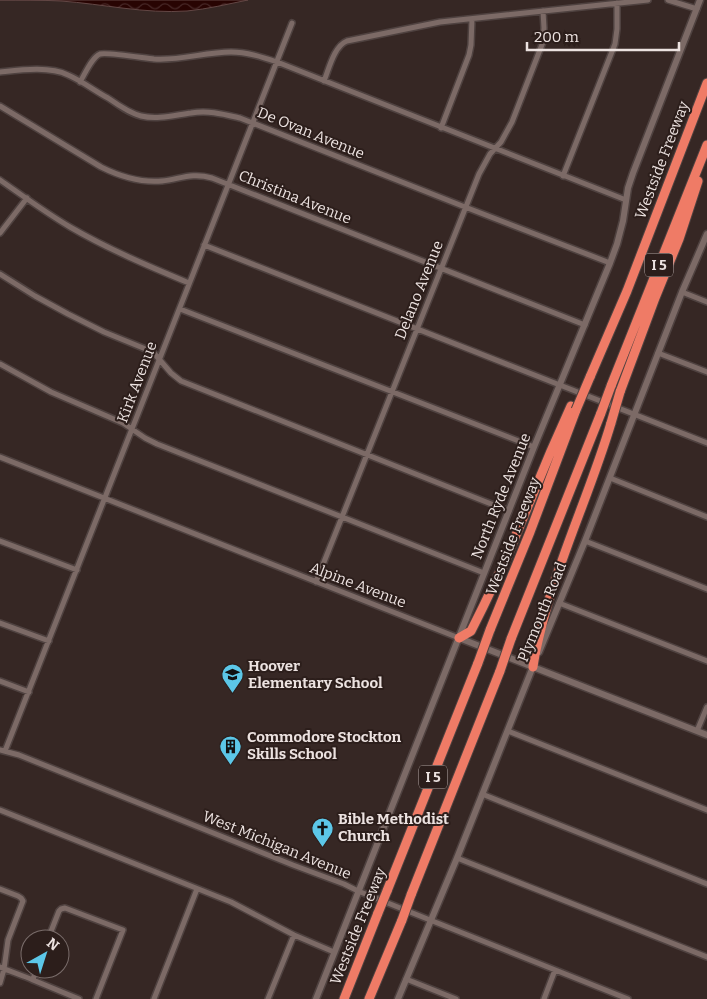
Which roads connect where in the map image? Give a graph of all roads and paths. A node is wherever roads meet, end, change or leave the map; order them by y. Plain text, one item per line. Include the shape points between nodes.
1 (648, 0) edge
2 (668, 0) edge
3 (700, 0) edge
4 (617, 3) junction
5 (697, 9) junction
6 (543, 11) junction
7 (472, 19) junction
8 (292, 23) dead end
9 (276, 62) junction
10 (0, 72) edge
11 (324, 81) junction
12 (80, 82) junction
13 (707, 83) edge
14 (0, 106) edge
15 (252, 123) junction
16 (441, 128) junction
17 (707, 145) edge
18 (495, 149) junction
19 (707, 156) edge
20 (563, 176) junction
21 (0, 180) edge
22 (228, 184) junction
23 (27, 198) junction
24 (626, 200) junction
25 (465, 207) junction
26 (0, 233) edge
27 (707, 234) edge
28 (204, 246) junction
29 (610, 262) junction
30 (441, 268) junction
31 (0, 274) edge
32 (189, 283) junction
33 (682, 292) junction
34 (707, 302) edge
35 (180, 309) junction
36 (585, 325) junction
37 (417, 329) junction
38 (658, 353) junction
39 (159, 360) junction
40 (0, 364) edge
41 (707, 372) edge
42 (559, 385) junction
43 (391, 392) junction
44 (574, 408) junction
45 (634, 414) junction
46 (132, 430) junction
47 (707, 443) edge
48 (534, 448) junction
49 (366, 455) junction
50 (0, 457) edge
51 (610, 478) junction
52 (105, 498) junction
53 (509, 511) junction
54 (341, 517) junction
55 (707, 517) edge
56 (0, 541) edge
57 (585, 541) junction
58 (77, 570) junction
59 (484, 573) junction
60 (316, 582) junction
61 (707, 590) edge
62 (559, 603) junction
63 (0, 622) edge
64 (459, 638) junction
65 (49, 641) junction
66 (707, 661) edge
67 (533, 666) junction
68 (0, 681) edge
69 (29, 692) junction
70 (707, 707) edge
71 (508, 731) junction
72 (698, 731) junction
73 (707, 735) edge
74 (3, 750) edge
75 (482, 794) junction
76 (0, 810) edge
77 (707, 810) edge
78 (457, 858) junction
79 (707, 884) edge
80 (0, 889) edge
81 (197, 889) junction
82 (358, 891) junction
83 (430, 920) junction
84 (52, 929) edge
85 (294, 935) junction
86 (334, 952) junction
87 (707, 957) edge
88 (2, 968) edge
89 (555, 970) junction
90 (406, 979) junction
91 (33, 980) joint
92 (0, 983) edge
93 (79, 999) edge
94 (96, 999) edge
95 (154, 999) edge
96 (268, 999) edge
97 (316, 999) edge
98 (344, 999) edge
99 (369, 999) edge
100 (398, 999) edge
101 (456, 999) edge
102 (544, 999) edge
103 (628, 999) edge

1 - 4 street
2 - 5 street
3 - 5 street, North Ryde Avenue
4 - 6 street
4 - 20 street via 614,44
5 - 24 street, North Ryde Avenue via 646,137
6 - 7 street
6 - 18 street, Delano Avenue via 541,48 512,122
7 - 11 street via 413,27 343,43 338,47
7 - 16 street via 469,55
8 - 9 street, Kirk Avenue
9 - 11 street
9 - 12 street via 254,54 232,52 160,60 104,53 96,57
9 - 15 street, Kirk Avenue
10 - 12 street, De Ovan Avenue via 48,70 62,72
11 - 16 street
12 - 15 street, De Ovan Avenue via 142,116 208,112
13 - 44 highway, Westside Freeway / I 5 via 626,291 607,324
14 - 22 street, Christina Avenue via 114,174 146,181 199,175
15 - 22 street, Kirk Avenue
15 - 25 street, De Ovan Avenue
16 - 18 street
17 - 99 highway, I 5, bridge
18 - 20 street
18 - 25 street, Delano Avenue via 478,174
19 - 67 highway, bridge via 558,568
20 - 24 street
21 - 23 street
22 - 28 street, Kirk Avenue
22 - 30 street, Christina Avenue
23 - 26 street
23 - 32 street via 90,238
24 - 29 street, North Ryde Avenue
25 - 29 street, De Ovan Avenue
25 - 30 street, Delano Avenue
27 - 33 street, Plymouth Road
28 - 32 street, Kirk Avenue
28 - 37 street
29 - 36 street, North Ryde Avenue
30 - 36 street, Christina Avenue
30 - 37 street, Delano Avenue
31 - 39 street via 68,314 153,352
32 - 35 street, Kirk Avenue
33 - 34 street
33 - 38 street, Plymouth Road
35 - 39 street, Kirk Avenue
35 - 43 street
36 - 42 street, North Ryde Avenue
37 - 42 street
37 - 43 street, Delano Avenue
38 - 41 street
38 - 45 street, Plymouth Road
39 - 46 street, Kirk Avenue
39 - 49 street via 181,381
40 - 46 street
42 - 45 street
42 - 48 street, North Ryde Avenue
43 - 48 street
43 - 49 street, Delano Avenue
44 - 64 highway via 551,451 502,568 470,631
44 - 98 highway, Westside Freeway / I 5, bridge via 530,532
45 - 47 street
45 - 51 street, Plymouth Road
46 - 52 street, Kirk Avenue
46 - 54 street via 157,444
48 - 53 street, North Ryde Avenue
49 - 53 street
49 - 54 street, Delano Avenue
50 - 52 street, Alpine Avenue
51 - 55 street
51 - 57 street, Plymouth Road
52 - 58 street, Kirk Avenue
52 - 60 street, Alpine Avenue
53 - 59 street, North Ryde Avenue
54 - 59 street
54 - 60 street, Delano Avenue
56 - 58 street
57 - 61 street
57 - 62 street, Plymouth Road
58 - 65 street, Kirk Avenue
59 - 64 street, North Ryde Avenue
60 - 64 street, Alpine Avenue
62 - 66 street
62 - 67 street, Plymouth Road
63 - 65 street
64 - 67 street, Alpine Avenue
64 - 82 street, North Ryde Avenue
65 - 69 street, Kirk Avenue
67 - 71 street, Plymouth Road
67 - 72 street, Alpine Avenue
68 - 69 street
69 - 74 street, Kirk Avenue
70 - 72 street
71 - 75 street, Plymouth Road
71 - 77 street
72 - 73 street, Alpine Avenue
74 - 82 street, West Michigan Avenue
75 - 78 street, Plymouth Road
75 - 79 street
76 - 81 street
78 - 83 street, Plymouth Road
78 - 87 street
80 - 88 street via 22,899
81 - 85 street via 231,902
81 - 95 street
82 - 83 street, West Michigan Avenue
82 - 86 street, North Ryde Avenue
83 - 89 street, West Michigan Avenue
83 - 90 street, Plymouth Road
84 - 94 street via 59,911 65,908 123,930
85 - 86 street
85 - 96 street
86 - 97 street, North Ryde Avenue
88 - 91 street
88 - 92 street
89 - 102 street
89 - 103 street, West Michigan Avenue
90 - 100 street, Plymouth Road
90 - 101 street
91 - 93 street

